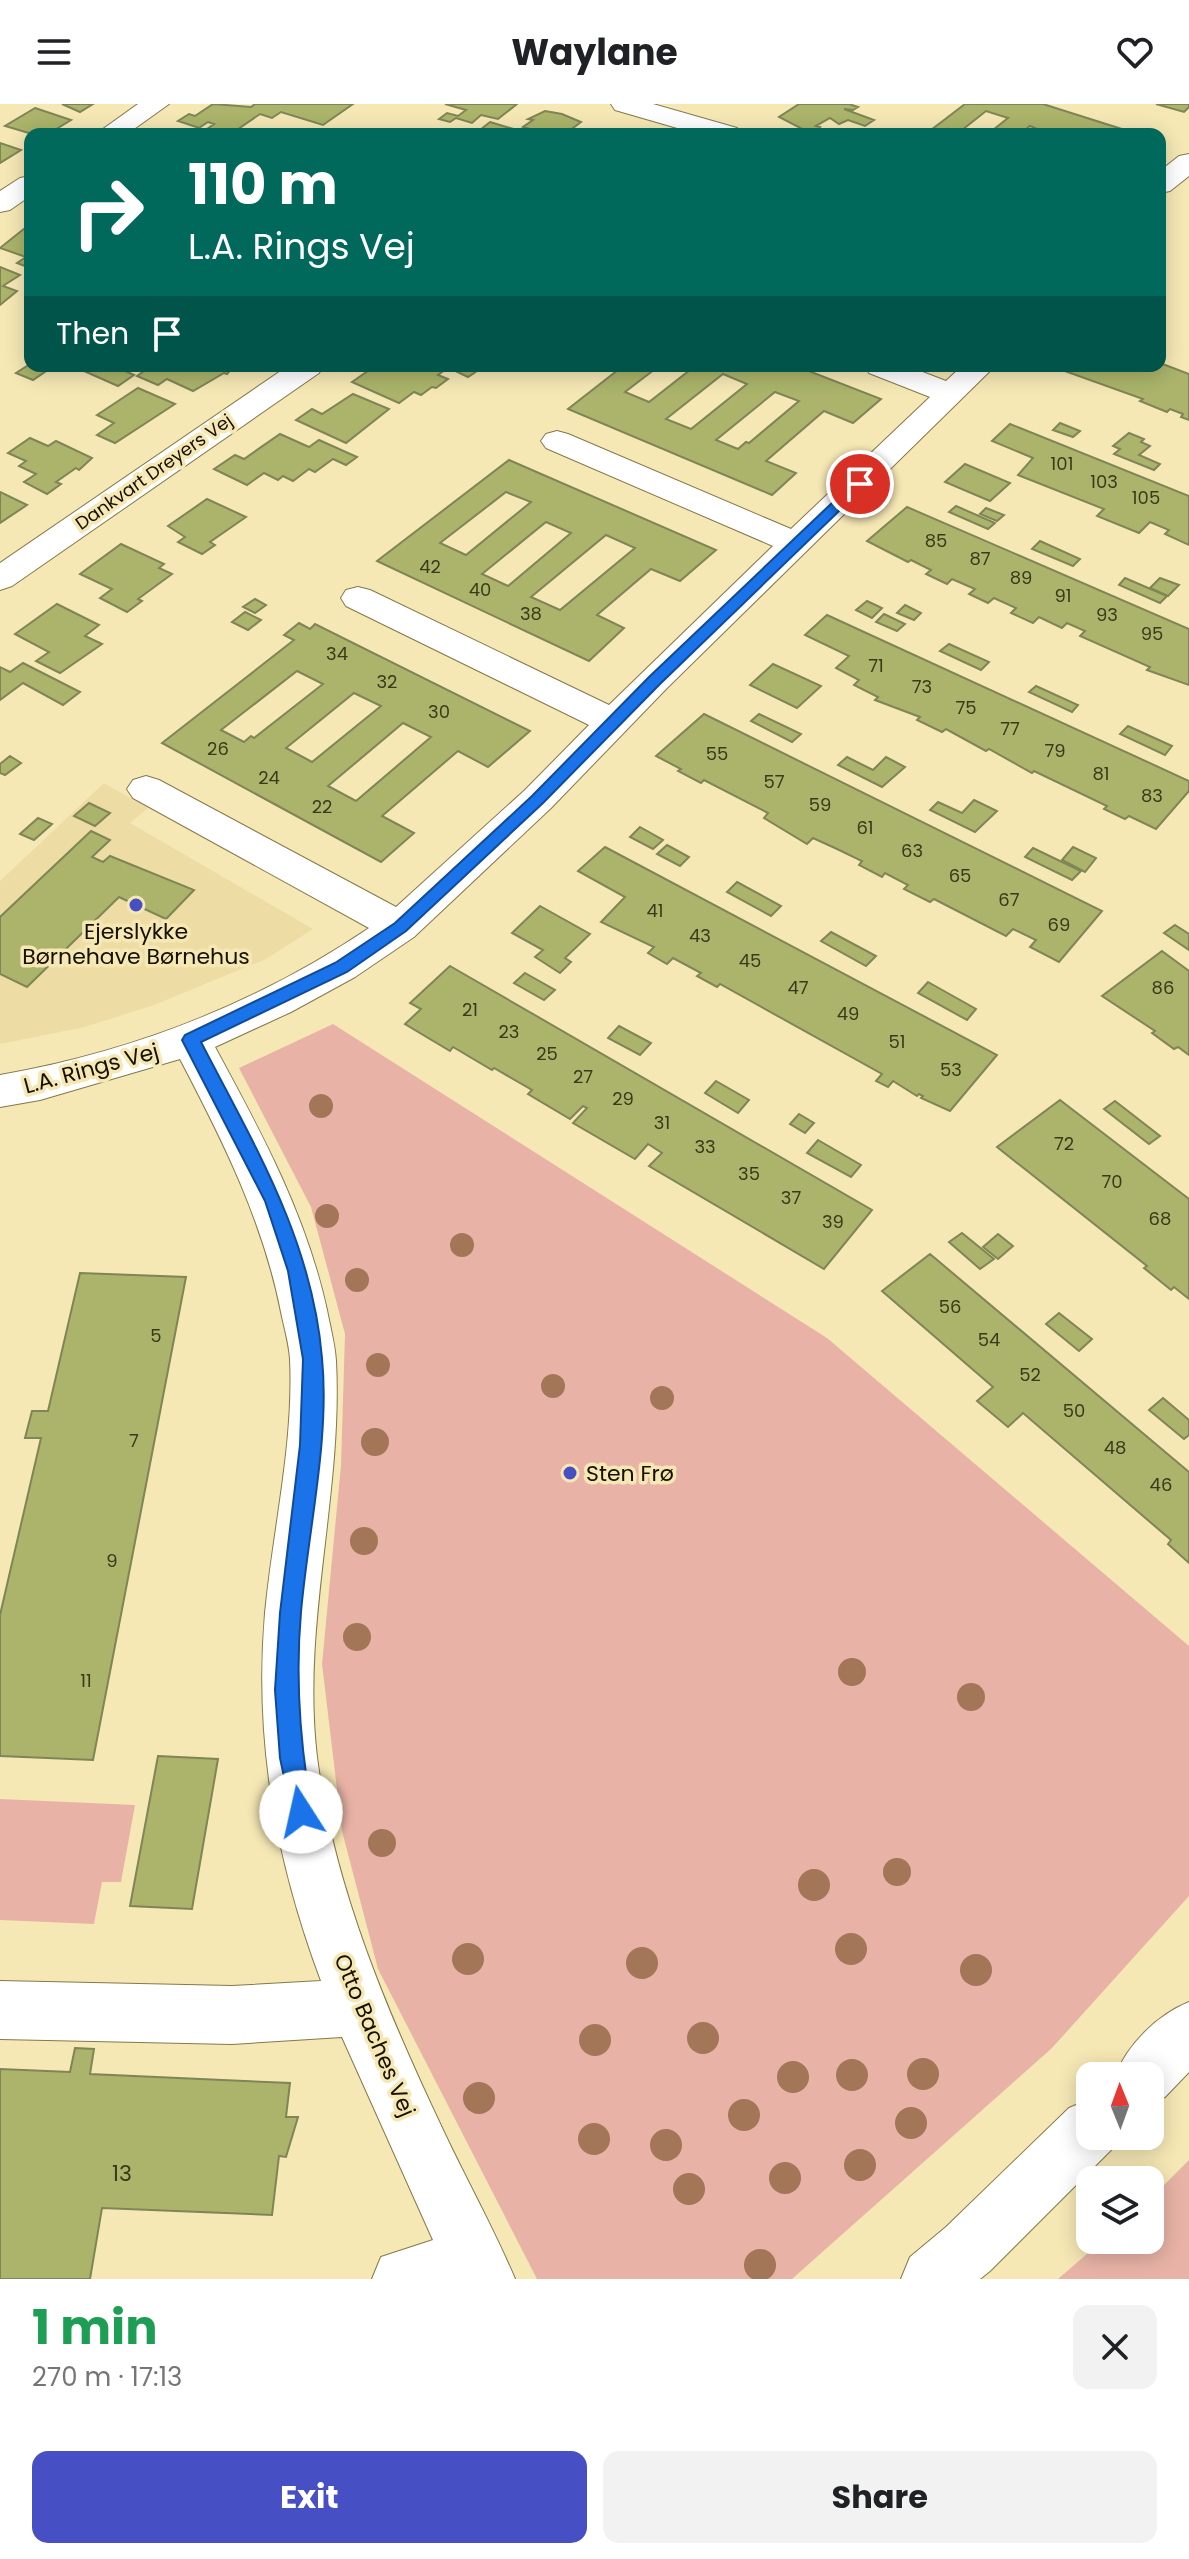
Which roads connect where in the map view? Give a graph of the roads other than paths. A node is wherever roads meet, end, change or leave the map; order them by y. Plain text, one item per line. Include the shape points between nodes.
1 (156, 104) edge
2 (624, 104) edge
3 (729, 104) edge
4 (689, 123) junction
5 (118, 128) edge
6 (674, 128) edge
7 (706, 128) edge
8 (1189, 162) edge
9 (1166, 180) edge
10 (1166, 187) edge
11 (24, 188) edge
12 (1189, 194) edge
13 (0, 204) edge
14 (299, 372) edge
15 (895, 372) edge
16 (974, 372) edge
17 (950, 394) junction
18 (557, 441) dead end
19 (797, 544) junction
20 (0, 579) edge
21 (358, 598) dead end
22 (614, 722) junction
23 (146, 789) dead end
24 (400, 927) junction
25 (191, 1040) junction
26 (0, 1091) edge
27 (358, 2007) junction
28 (0, 2010) edge
29 (1189, 2031) edge
30 (1158, 2062) edge
31 (1076, 2143) edge
32 (479, 2269) edge
33 (403, 2279) edge
34 (932, 2279) edge

1 - 5 street
2 - 4 street
3 - 4 street
4 - 6 street
4 - 7 street
8 - 9 street
10 - 12 street
11 - 13 street
14 - 20 street, Dankvart Dreyers Vej
15 - 17 street
16 - 17 street, L.A. Rings Vej
17 - 19 street, L.A. Rings Vej
18 - 19 street
19 - 22 street, L.A. Rings Vej
21 - 22 street
22 - 24 street, L.A. Rings Vej
23 - 24 street
24 - 25 street, L.A. Rings Vej via 341,967
25 - 26 street, L.A. Rings Vej via 98,1069
25 - 27 street, Otto Baches Vej via 274,1201 298,1271 313,1359 310,1445 290,1613 286,1690 291,1758 306,1839
27 - 28 street via 232,2015
27 - 32 street, Otto Baches Vej
29 - 30 street
31 - 34 street
32 - 33 street

